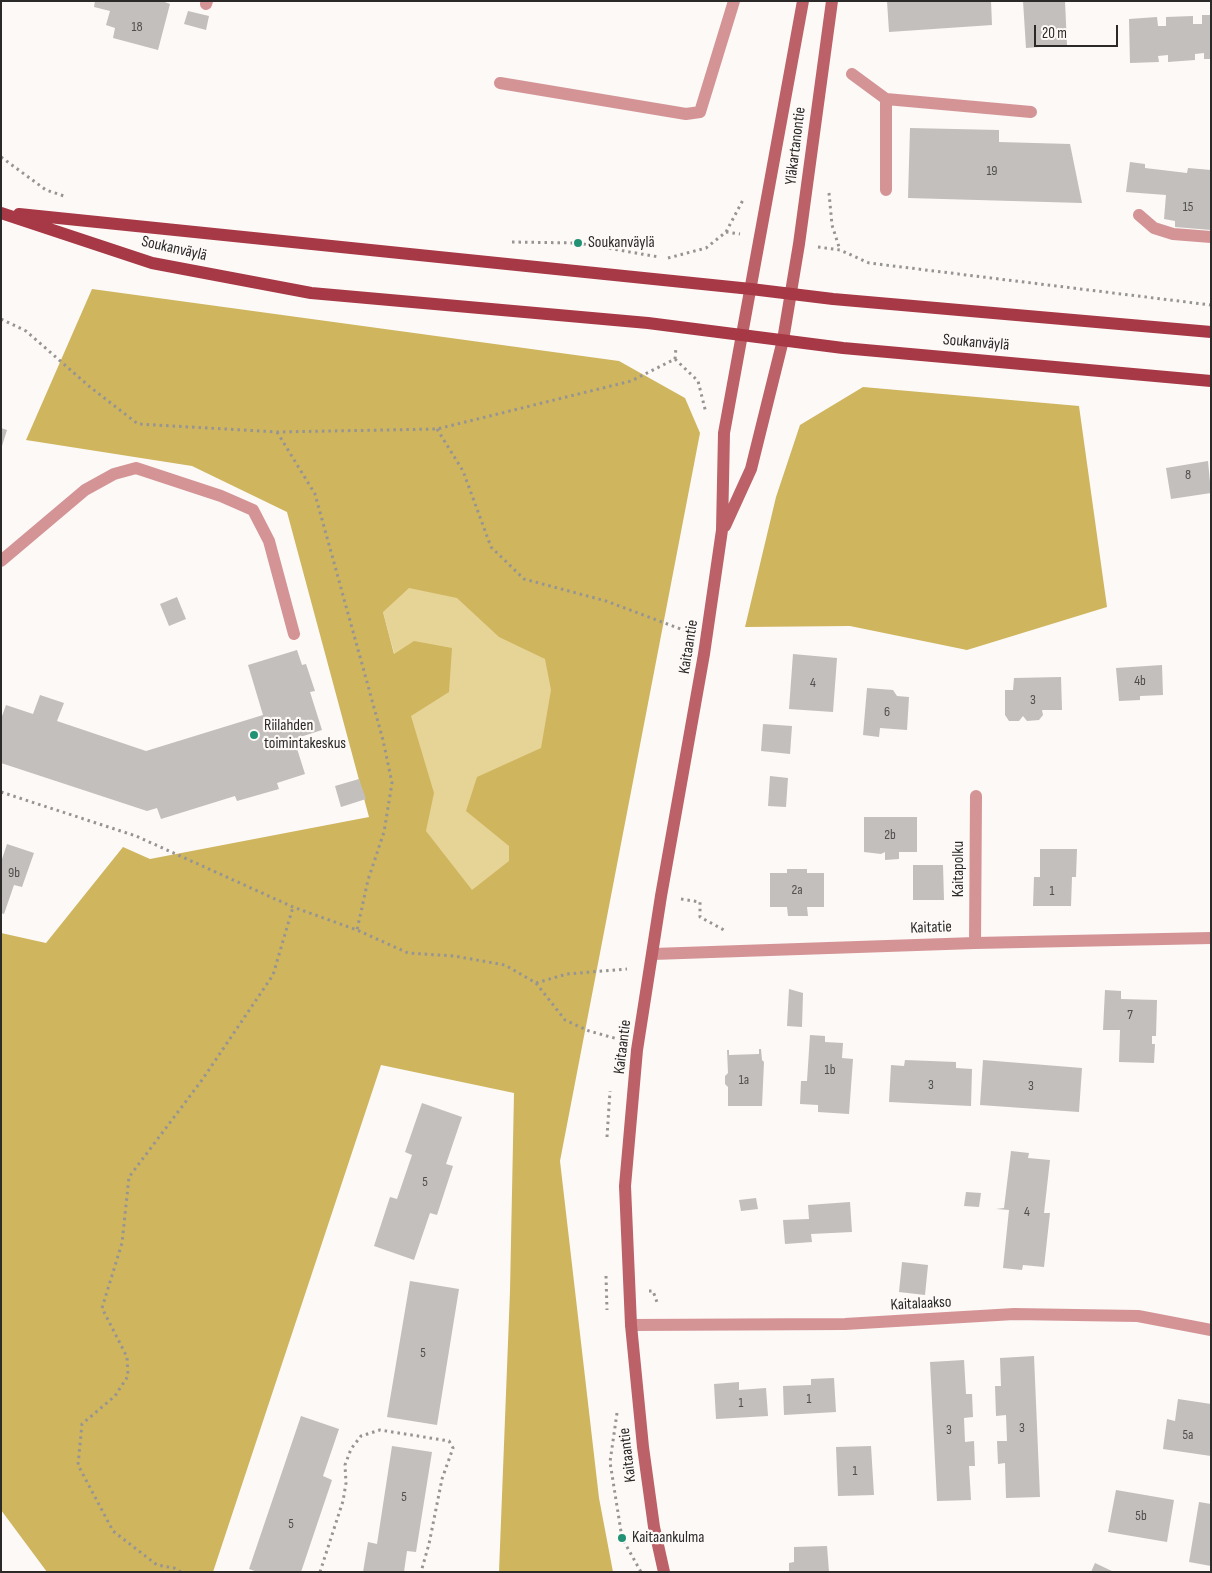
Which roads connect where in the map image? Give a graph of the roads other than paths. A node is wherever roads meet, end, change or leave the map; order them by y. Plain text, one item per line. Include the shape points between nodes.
1 (734, 1) edge
2 (803, 1) edge
3 (832, 1) edge
4 (852, 74) dead end
5 (500, 83) dead end
6 (886, 99) junction
7 (1031, 112) dead end
8 (886, 190) dead end
9 (1, 213) edge
10 (1139, 215) dead end
11 (1211, 237) edge
12 (751, 289) junction
13 (791, 294) junction
14 (1211, 332) edge
15 (741, 335) junction
16 (783, 340) junction
17 (1211, 381) edge
18 (722, 530) junction
19 (1, 561) edge
20 (294, 634) dead end
21 (976, 796) dead end
22 (1211, 938) edge
23 (975, 943) junction
24 (653, 954) junction
25 (631, 1325) junction
26 (1211, 1330) edge
27 (664, 1572) edge

1 - 5 street via 700,112 686,114
2 - 12 main road, Yläkartanontie
3 - 13 main road, Yläkartanontie
4 - 6 street
6 - 7 street
6 - 8 street
9 - 12 main road, Soukanväylä
9 - 15 main road, Soukanväylä via 152,263 311,293 648,323
10 - 11 street via 1154,228 1167,232
12 - 13 main road, Soukanväylä
12 - 15 main road, Kaitaantie
13 - 14 main road, Soukanväylä
13 - 16 main road, Kaitaantie
15 - 16 main road, Soukanväylä
15 - 18 main road, Kaitaantie via 724,433
16 - 17 main road, Soukanväylä
16 - 18 main road, Kaitaantie via 751,469
18 - 24 main road, Kaitaantie
19 - 20 street via 85,490 114,474 136,468 253,510 269,541
21 - 23 street, Kaitapolku
22 - 23 street, Kaitatie
23 - 24 street, Kaitatie
24 - 25 main road, Kaitaantie via 638,1050 625,1186
25 - 26 street, Kaitalaakso via 845,1324 1014,1314 1138,1316
25 - 27 main road, Kaitaantie via 643,1447

